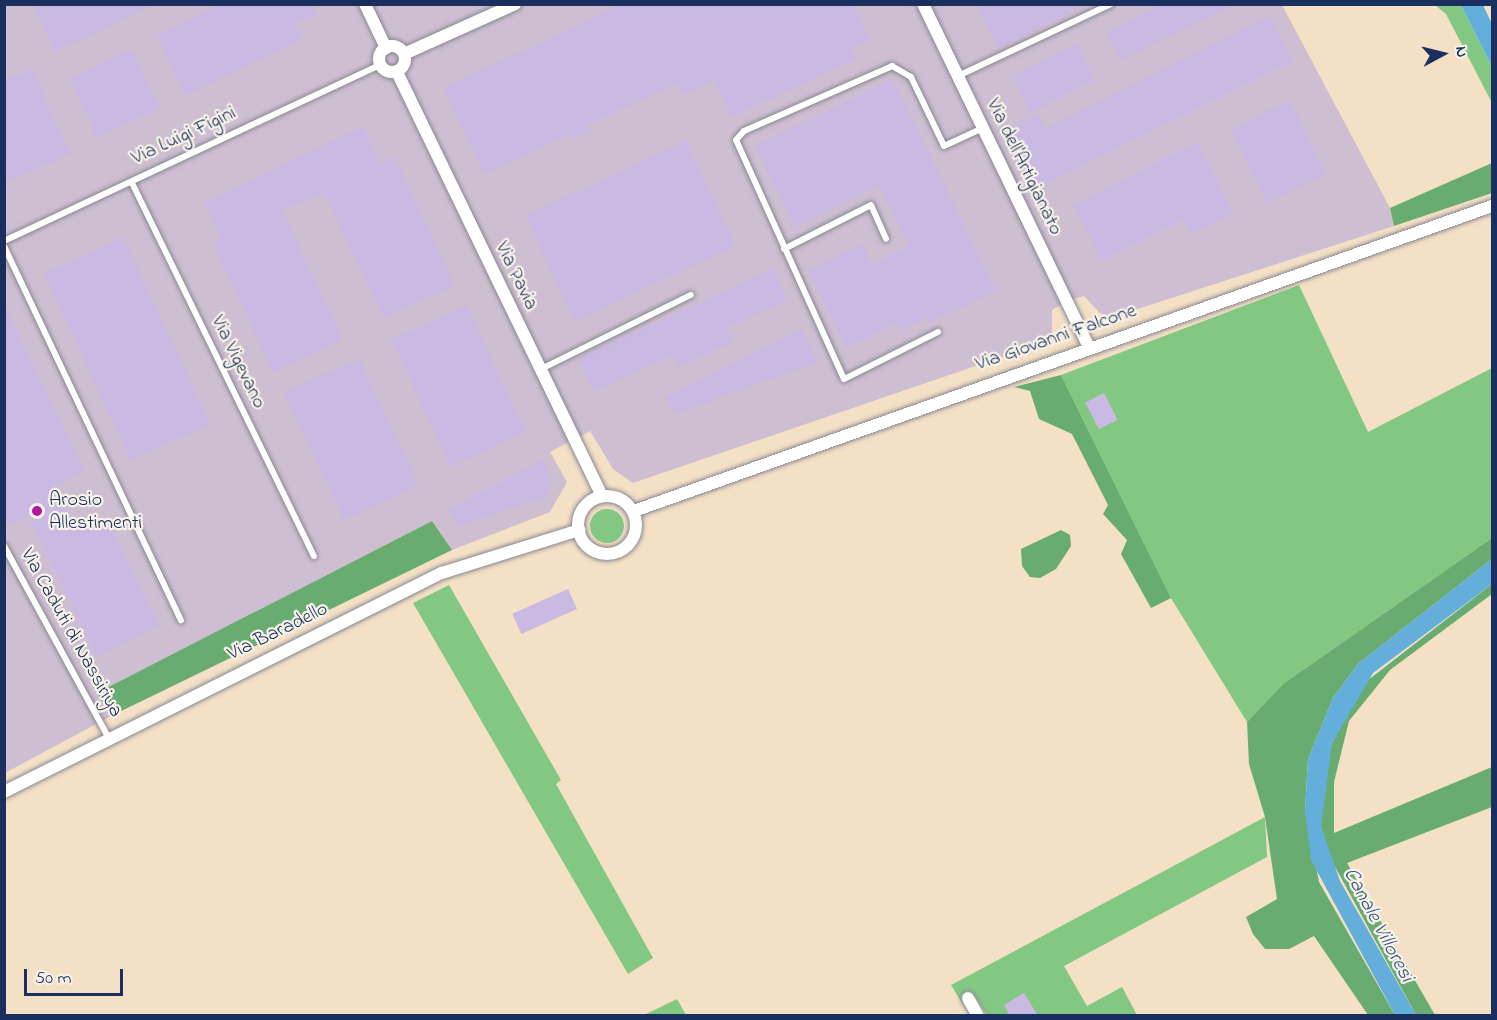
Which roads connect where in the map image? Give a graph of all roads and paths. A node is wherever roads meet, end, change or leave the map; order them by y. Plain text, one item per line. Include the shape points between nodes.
1 (365, 4) edge
2 (515, 4) edge
3 (923, 4) edge
4 (1111, 4) edge
5 (386, 48) junction
6 (404, 54) junction
7 (380, 65) junction
8 (397, 72) junction
9 (958, 76) junction
10 (983, 128) junction
11 (132, 183) junction
12 (1492, 206) edge
13 (886, 239) dead end
14 (4, 241) edge
15 (4, 246) edge
16 (784, 249) junction
17 (691, 295) dead end
18 (938, 332) dead end
19 (1089, 347) junction
20 (539, 370) junction
21 (602, 496) junction
22 (634, 511) junction
23 (579, 530) junction
24 (4, 546) edge
25 (314, 556) dead end
26 (181, 620) dead end
27 (108, 736) junction
28 (4, 792) edge
29 (968, 998) dead end
30 (978, 1016) edge

1 - 5 street
2 - 6 street
3 - 9 street, Via dell'Artigianato
4 - 9 lane
5 - 6 street
5 - 7 street
6 - 8 street
7 - 8 street
7 - 11 lane, Via Luigi Figini
8 - 20 street, Via Pavia
9 - 10 street, Via dell'Artigianato
10 - 16 lane via 944,146 911,77 892,66 744,131 736,140 738,150
10 - 19 street, Via dell'Artigianato
11 - 14 lane, Via Luigi Figini
11 - 25 lane, Via Vigevano
12 - 19 street, Via Giovanni Falcone
13 - 16 lane via 871,206
15 - 26 lane
16 - 18 lane via 844,380
17 - 20 lane
19 - 22 street, Via Giovanni Falcone
20 - 21 street, Via Pavia
21 - 22 street via 620,498
21 - 23 street via 586,505
22 - 23 street via 633,540 617,553 589,548
23 - 27 street, Via Baradello via 442,573
24 - 27 lane, Via Caduti di Nassiriya
27 - 28 street, Via Baradello
29 - 30 street

